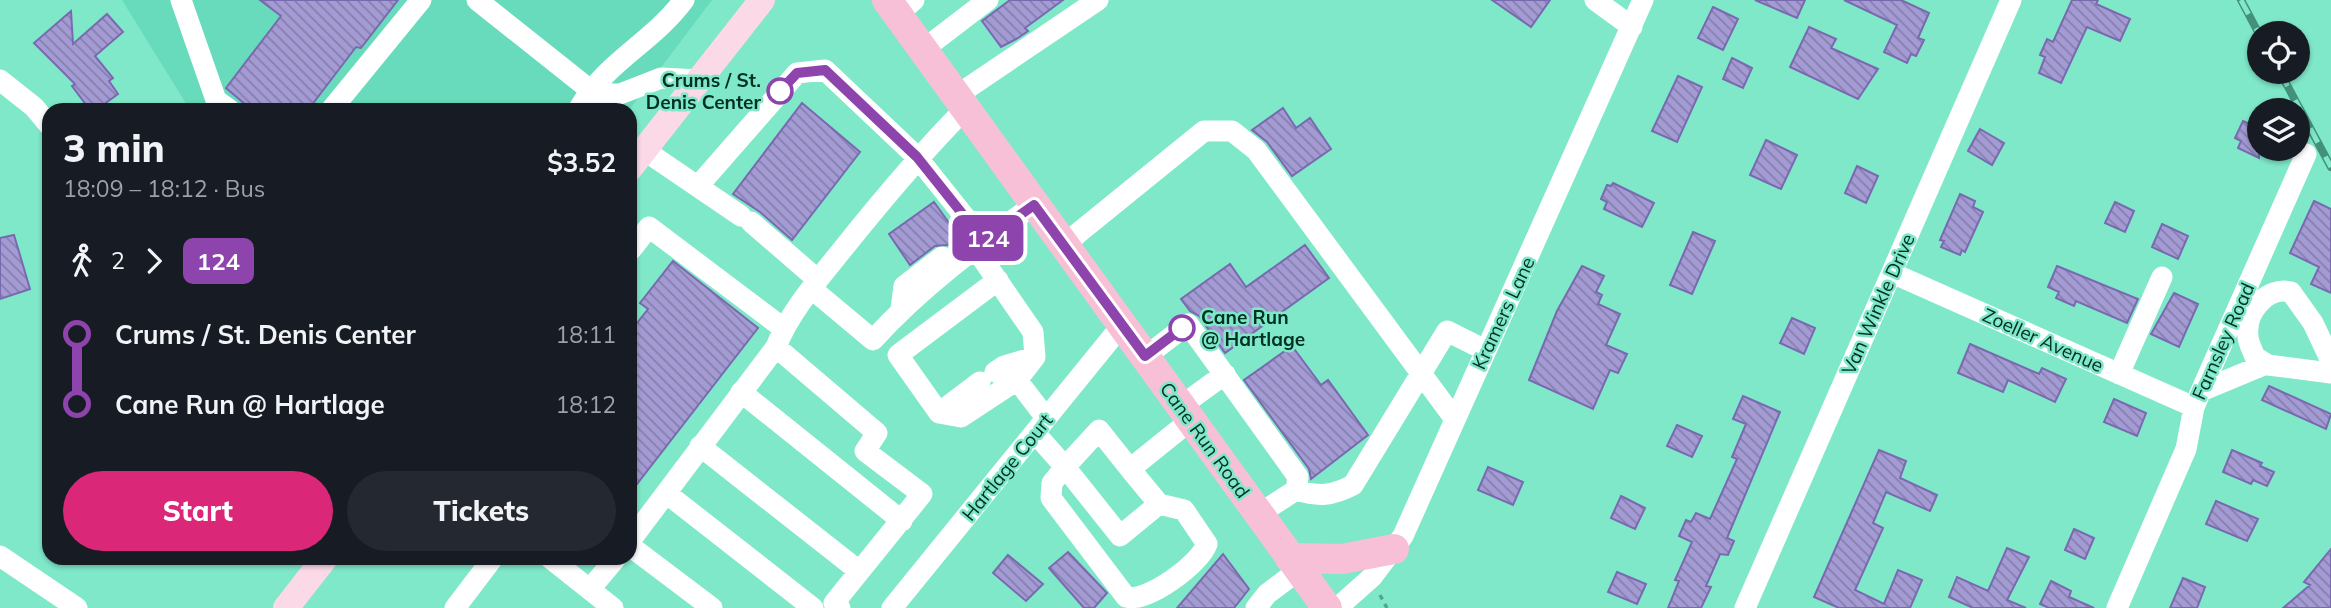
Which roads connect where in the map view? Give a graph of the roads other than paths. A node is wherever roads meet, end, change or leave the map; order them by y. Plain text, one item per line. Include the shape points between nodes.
1 (181, 0) edge
2 (421, 0) edge
3 (477, 0) edge
4 (684, 0) edge
5 (762, 0) edge
6 (988, 0) edge
7 (1098, 0) edge
8 (1595, 0) edge
9 (1643, 0) edge
10 (2011, 0) edge
11 (900, 5) edge
12 (1632, 27) junction
13 (924, 49) junction
14 (0, 80) edge
15 (699, 80) junction
16 (594, 97) edge
17 (961, 102) junction
18 (220, 103) edge
19 (337, 103) edge
20 (42, 117) edge
21 (917, 157) junction
22 (637, 159) edge
23 (2303, 161) edge
24 (699, 185) junction
25 (1034, 205) junction
26 (978, 240) junction
27 (637, 242) edge
28 (1066, 247) junction
29 (1892, 273) junction
30 (2162, 277) dead end
31 (998, 280) junction
32 (815, 284) junction
33 (1122, 325) junction
34 (779, 337) junction
35 (1485, 350) junction
36 (1145, 356) junction
37 (1035, 357) junction
38 (2331, 361) edge
39 (2266, 364) junction
40 (1421, 370) junction
41 (2331, 373) edge
42 (1224, 374) junction
43 (2119, 374) junction
44 (1017, 380) junction
45 (741, 392) junction
46 (2198, 399) junction
47 (939, 413) junction
48 (1186, 413) junction
49 (1454, 418) junction
50 (1041, 425) junction
51 (700, 446) junction
52 (1065, 467) junction
53 (1130, 469) junction
54 (1296, 490) junction
55 (666, 493) junction
56 (1159, 504) junction
57 (1259, 514) junction
58 (902, 521) junction
59 (637, 534) edge
60 (637, 549) edge
61 (1394, 549) junction
62 (0, 556) edge
63 (1295, 564) junction
64 (319, 565) edge
65 (488, 565) edge
66 (559, 565) edge
67 (610, 565) edge
68 (859, 571) junction
69 (590, 589) junction
70 (901, 604) edge
71 (829, 607) edge
72 (77, 608) edge
73 (286, 608) edge
74 (456, 608) edge
75 (613, 608) edge
76 (712, 608) edge
77 (1256, 608) edge
78 (1326, 608) edge
79 (1337, 608) edge
80 (1745, 608) edge
81 (2118, 608) edge

1 - 18 street
2 - 19 street
3 - 16 street
4 - 16 street via 650,37 615,61
5 - 15 main road
6 - 13 street
7 - 17 street
8 - 12 street
9 - 12 street, Kramers Lane
10 - 29 street, Van Winkle Drive
11 - 13 highway, Cane Run Road
12 - 35 street, Kramers Lane
13 - 17 highway, Cane Run Road
14 - 20 street
15 - 16 street via 662,78 620,94
15 - 22 main road
17 - 21 street
17 - 25 highway, Cane Run Road
21 - 24 street via 825,70 797,73
21 - 26 street
21 - 32 street
22 - 24 street
23 - 46 street, Farnsley Road
24 - 32 street via 746,219
25 - 26 street
25 - 28 highway, Cane Run Road
26 - 31 street
26 - 32 street via 873,340
27 - 34 street via 649,227
28 - 33 highway, Cane Run Road
28 - 40 street via 1204,131 1232,131 1256,150
29 - 43 street, Zoeller Avenue
29 - 80 street, Van Winkle Drive
30 - 43 street
31 - 37 street via 1033,332
31 - 47 street via 898,355
32 - 34 street
33 - 36 highway, Cane Run Road
33 - 50 street, Hartlage Court
34 - 45 street
34 - 58 street via 877,433 865,451 922,495
35 - 40 street via 1447,331
35 - 49 street, Kramers Lane
36 - 42 street via 1188,324
36 - 48 highway, Cane Run Road
37 - 44 street
37 - 47 street via 1004,366
38 - 39 street via 2313,323 2291,292 2281,290 2260,302 2247,335 2255,357
39 - 41 street
39 - 46 street
40 - 49 street
40 - 54 street via 1353,485 1334,496
42 - 48 street
42 - 54 street via 1298,477
43 - 46 street, Zoeller Avenue
44 - 47 street via 961,417
44 - 50 street
45 - 51 street
45 - 58 street
46 - 81 street, Farnsley Road via 2186,449
48 - 53 street
48 - 57 highway, Cane Run Road
49 - 61 street, Kramers Lane
50 - 52 street
50 - 70 street, Hartlage Court
51 - 55 street
51 - 68 street
52 - 53 street via 1100,430
52 - 56 street via 1120,537
52 - 56 street via 1052,484 1051,498 1126,597 1135,600 1203,557 1207,544 1184,510
53 - 56 street
54 - 57 street
55 - 59 street
55 - 71 street
57 - 63 highway, Cane Run Road
58 - 68 street
60 - 76 street
61 - 63 highway
61 - 79 street, Kramers Lane via 1372,577
62 - 72 street
63 - 77 street
63 - 78 highway, Cane Run Road
64 - 73 main road
65 - 74 street
66 - 69 street
67 - 69 street
68 - 71 street
69 - 75 street

